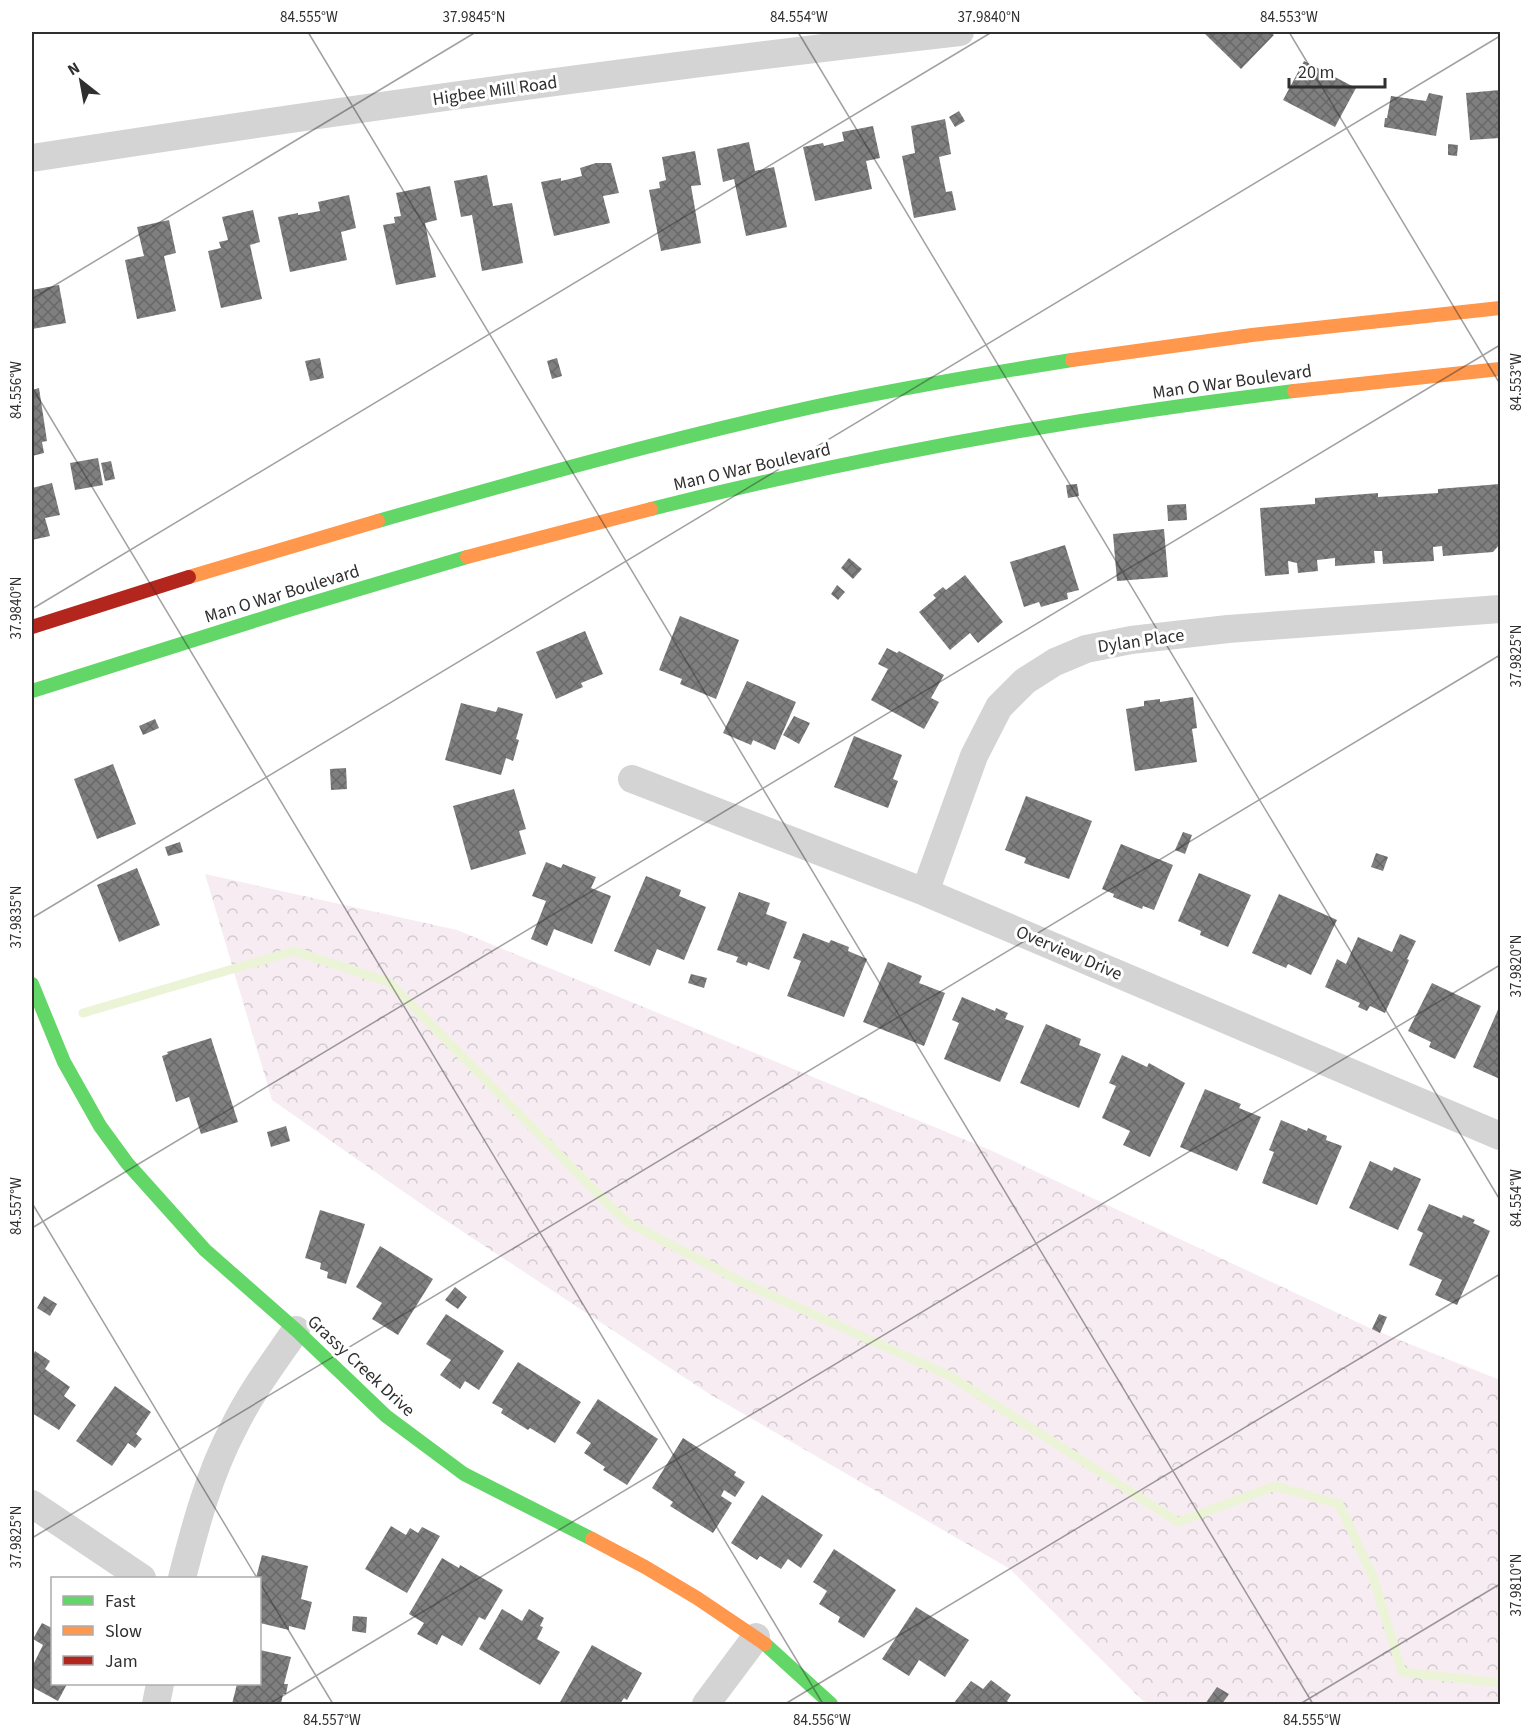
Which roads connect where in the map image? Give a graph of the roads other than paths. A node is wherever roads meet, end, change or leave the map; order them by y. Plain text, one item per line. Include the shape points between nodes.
1 (960, 32) edge
2 (825, 39) edge
3 (32, 158) edge
4 (1500, 308) edge
5 (1500, 369) edge
6 (1500, 609) edge
7 (32, 627) edge
8 (32, 691) edge
9 (632, 780) dead end
10 (925, 892) junction
11 (32, 984) edge
12 (1500, 1136) edge
13 (296, 1330) junction
14 (32, 1504) edge
15 (141, 1577) edge
16 (182, 1577) edge
17 (756, 1637) junction
18 (160, 1685) edge
19 (156, 1704) edge
20 (706, 1704) edge
21 (831, 1704) edge

1 - 2 street, Higbee Mill Road
2 - 3 street, Higbee Mill Road
4 - 7 main road via 1365,320 1138,350 843,401 437,502
5 - 8 main road, Man O War Boulevard via 1221,400 854,462 565,530 424,569
6 - 10 street, Dylan Place via 1131,640 1086,649 1055,662 1025,681 999,707 974,756
9 - 10 street, Overview Drive
10 - 12 street, Overview Drive
11 - 13 main road, Grassy Creek Drive via 64,1062 100,1126 127,1163 205,1250
13 - 16 street via 232,1429 194,1529
13 - 17 main road, Grassy Creek Drive via 386,1416 464,1474 645,1567
14 - 15 street
17 - 20 street
17 - 21 main road, Grassy Creek Drive
18 - 19 street

